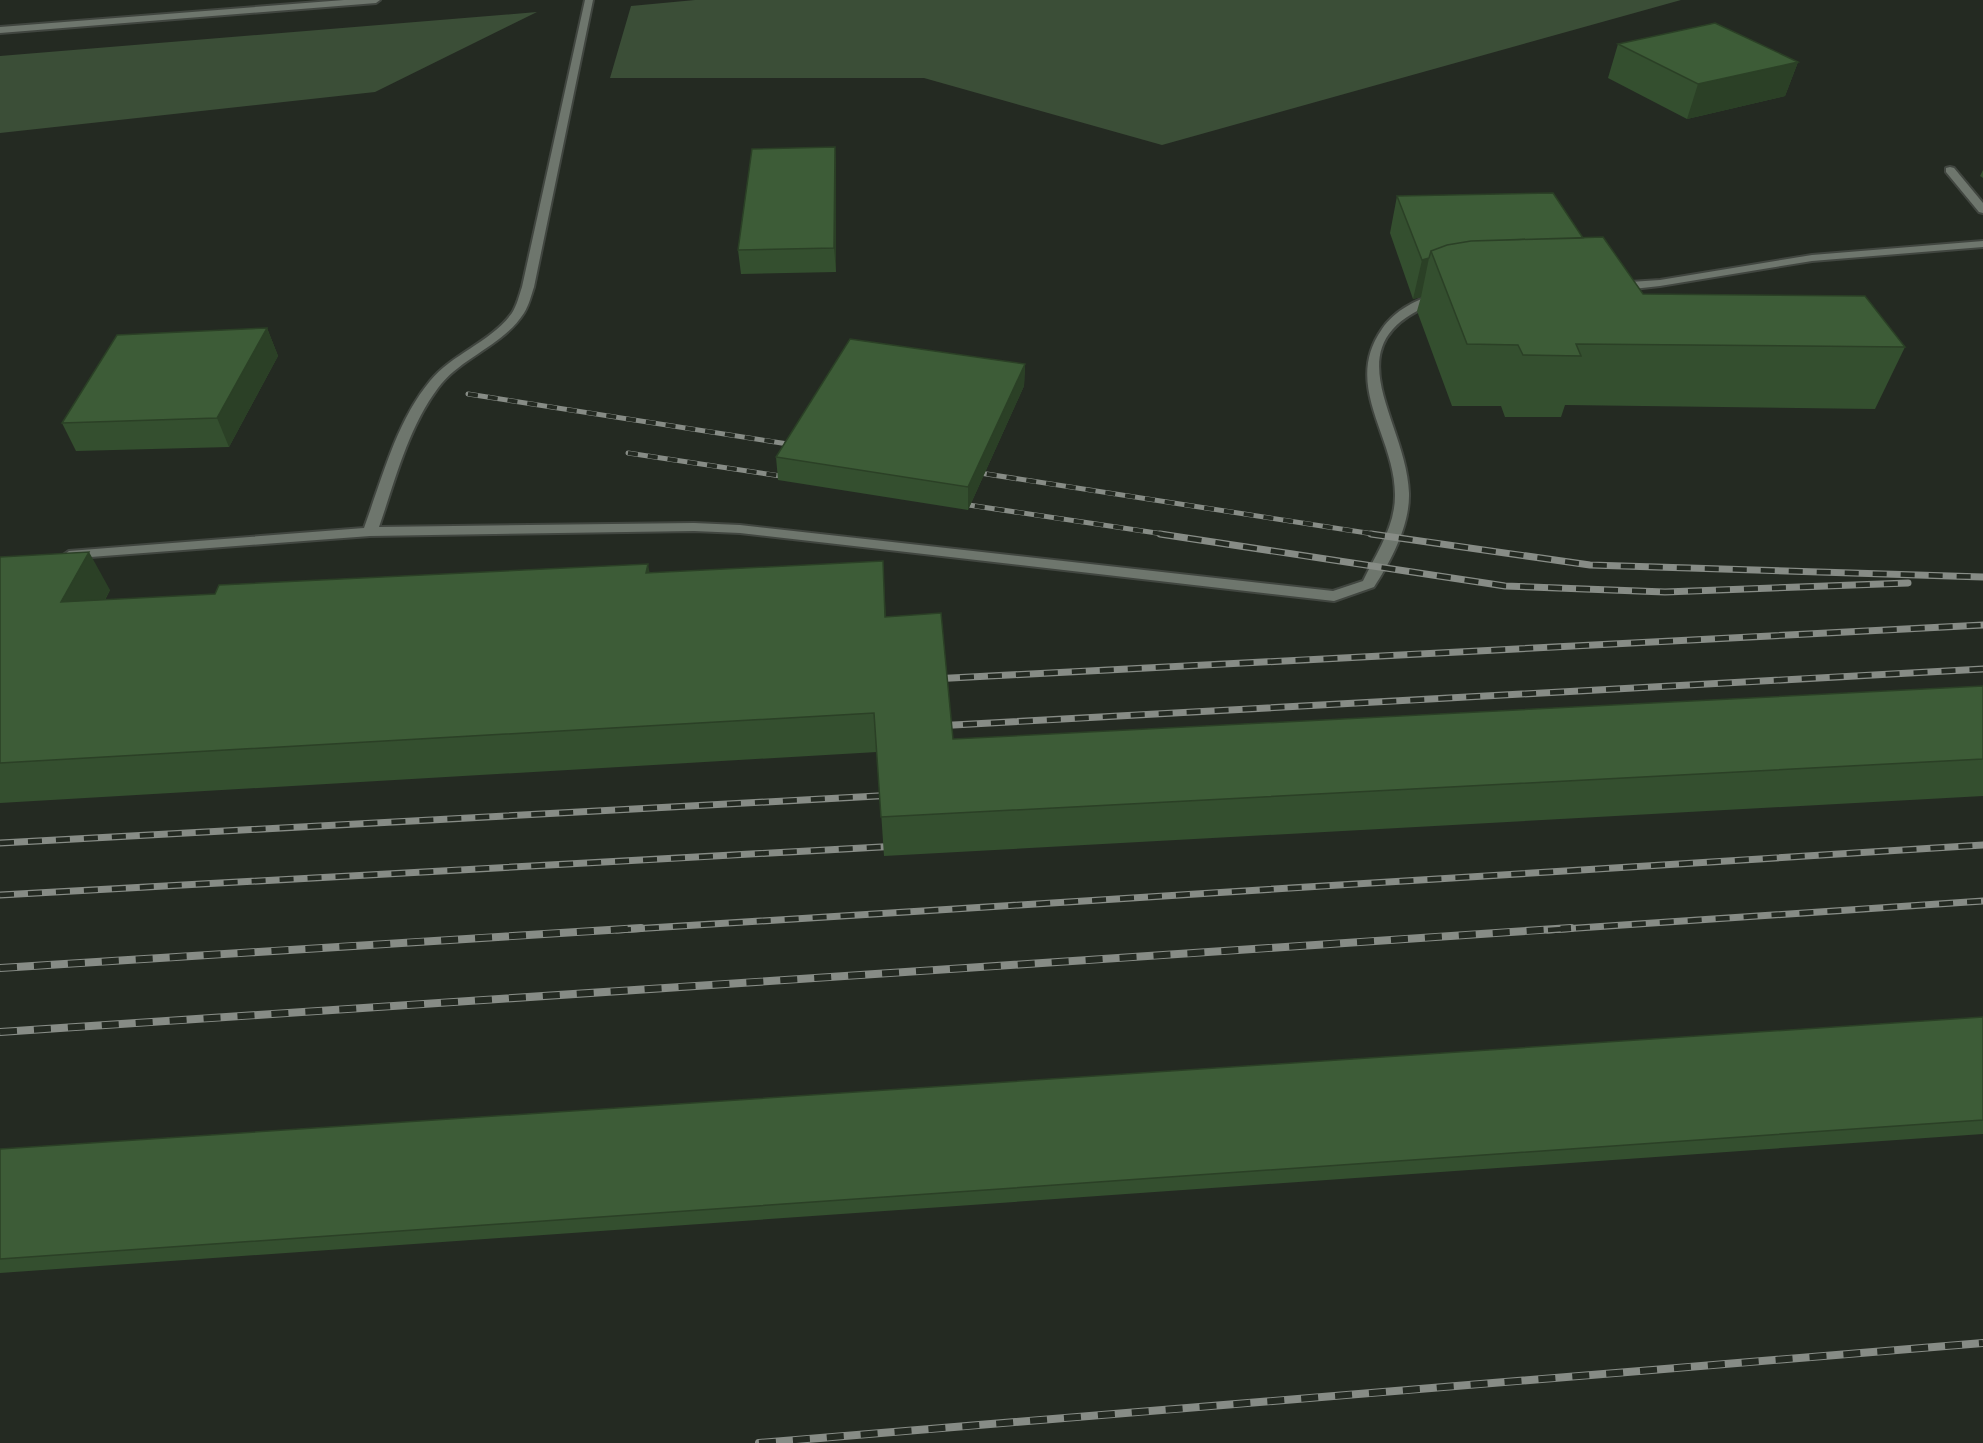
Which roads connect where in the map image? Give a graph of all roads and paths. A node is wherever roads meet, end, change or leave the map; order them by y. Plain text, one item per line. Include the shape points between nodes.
1 (376, 0) edge
2 (589, 0) edge
3 (0, 30) edge
4 (1950, 170) dead end
5 (1983, 210) edge
6 (1983, 244) edge
7 (1604, 288) edge
8 (1457, 295) edge
9 (370, 532) junction
10 (60, 557) edge

1 - 3 street
2 - 9 street via 528,287 518,312 499,332 455,363 418,405
4 - 5 street
6 - 7 street via 1812,258 1660,283
8 - 9 street via 1419,303 1393,321 1377,346 1373,382 1400,471 1400,515 1369,584 1334,596 740,529
9 - 10 street

